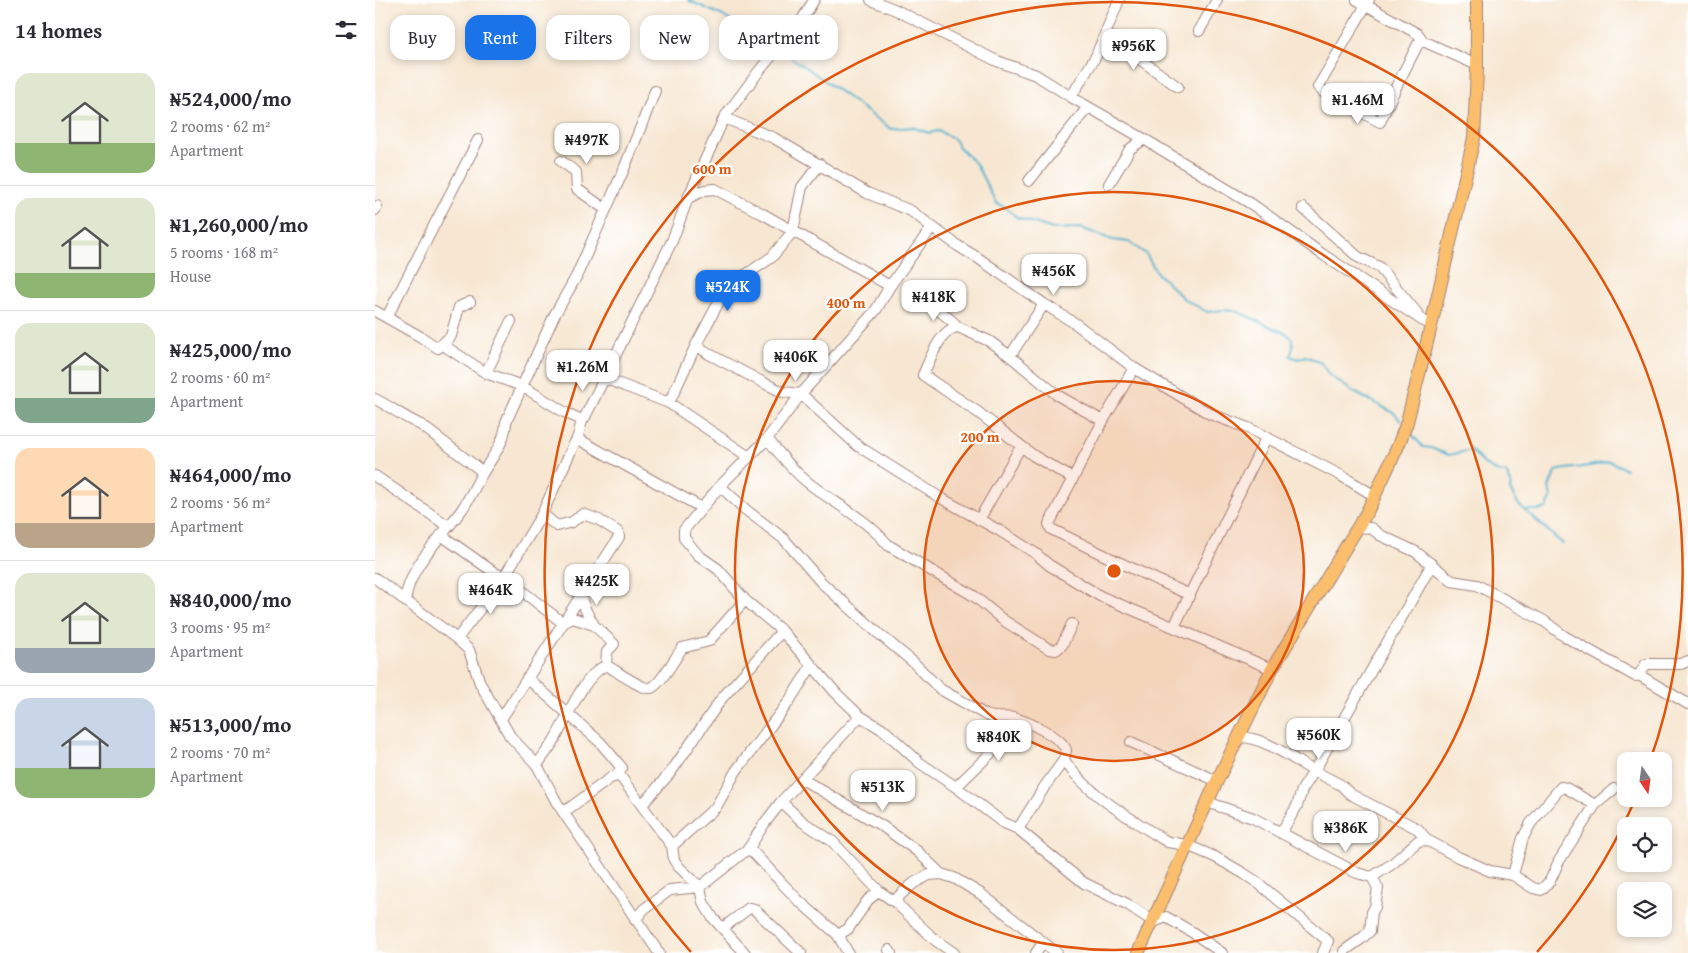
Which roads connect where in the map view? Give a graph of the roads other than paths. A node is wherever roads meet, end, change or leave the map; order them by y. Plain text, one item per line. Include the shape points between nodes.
1 (814, 0) edge
2 (871, 0) edge
3 (1119, 0) edge
4 (1217, 0) edge
5 (1477, 0) edge
6 (1364, 1) edge
7 (1199, 31) dead end
8 (1105, 34) junction
9 (1423, 41) junction
10 (1477, 65) junction
11 (1178, 87) dead end
12 (655, 91) dead end
13 (1071, 97) junction
14 (1088, 108) junction
15 (723, 118) junction
16 (1144, 139) junction
17 (478, 140) dead end
18 (561, 161) dead end
19 (820, 164) junction
20 (1029, 181) dead end
21 (1109, 184) dead end
22 (688, 198) junction
23 (1303, 208) dead end
24 (605, 209) junction
25 (932, 227) junction
26 (793, 231) junction
27 (890, 286) junction
28 (927, 300) dead end
29 (470, 302) dead end
30 (1044, 304) junction
31 (375, 310) edge
32 (387, 317) junction
33 (511, 321) dead end
34 (1427, 323) junction
35 (958, 327) junction
36 (443, 345) junction
37 (696, 345) junction
38 (1010, 356) junction
39 (1134, 368) junction
40 (487, 373) junction
41 (604, 378) junction
42 (522, 386) junction
43 (801, 394) junction
44 (375, 399) edge
45 (669, 402) junction
46 (582, 420) junction
47 (1103, 421) junction
48 (1266, 438) junction
49 (767, 439) junction
50 (579, 440) junction
51 (1021, 446) junction
52 (749, 457) junction
53 (483, 472) junction
54 (375, 476) edge
55 (1072, 478) junction
56 (720, 486) junction
57 (1375, 496) junction
58 (702, 508) junction
59 (1367, 512) junction
60 (542, 514) junction
61 (979, 520) junction
62 (449, 526) junction
63 (1358, 527) junction
64 (1371, 528) junction
65 (441, 536) junction
66 (1432, 564) junction
67 (504, 577) junction
68 (375, 578) edge
69 (1190, 595) junction
70 (580, 597) junction
71 (745, 600) junction
72 (405, 601) junction
73 (563, 623) junction
74 (1072, 624) dead end
75 (594, 625) junction
76 (1174, 627) junction
77 (782, 632) junction
78 (457, 639) junction
79 (1688, 660) edge
80 (606, 665) junction
81 (812, 665) junction
82 (1272, 669) junction
83 (1639, 675) junction
84 (527, 678) junction
85 (1688, 704) edge
86 (567, 714) junction
87 (860, 716) junction
88 (995, 718) junction
89 (501, 719) junction
90 (1239, 737) junction
91 (1131, 742) dead end
92 (1064, 760) junction
93 (537, 765) junction
94 (1314, 772) junction
95 (616, 776) junction
96 (802, 779) junction
97 (1217, 781) junction
98 (956, 787) junction
99 (1614, 788) dead end
100 (781, 802) junction
101 (1207, 802) junction
102 (642, 805) junction
103 (1595, 805) junction
104 (564, 812) junction
105 (1018, 829) junction
106 (1281, 833) junction
107 (1427, 840) junction
108 (1187, 845) junction
109 (671, 846) junction
110 (749, 848) junction
111 (941, 874) junction
112 (1513, 874) junction
113 (1372, 877) junction
114 (700, 886) junction
115 (879, 891) junction
116 (896, 903) junction
117 (635, 920) junction
118 (1154, 922) junction
119 (723, 928) junction
120 (838, 936) junction
121 (1328, 941) junction
122 (1043, 943) junction
123 (1346, 952) edge
124 (659, 953) edge
125 (745, 953) edge
126 (801, 953) edge
127 (848, 953) edge
128 (954, 953) edge
129 (1036, 953) edge
130 (1057, 953) edge
131 (1138, 953) edge
132 (1222, 953) edge
133 (1323, 953) edge

1 - 15 street
2 - 13 street via 997,61 1036,75
3 - 8 street
4 - 7 street
5 - 10 main road
6 - 9 street via 1418,34
6 - 9 street via 1318,86 1331,99 1380,122 1397,83 1418,44
8 - 11 street
8 - 13 street via 1096,56
9 - 10 street
10 - 34 main road via 1474,138
12 - 24 street
13 - 14 street
14 - 16 street
14 - 20 street
15 - 19 street via 774,138
15 - 22 street
16 - 21 street via 1130,149
16 - 34 street via 1253,205
17 - 32 street
18 - 24 street via 576,172 577,189
19 - 25 street via 867,193 911,212
19 - 26 street via 802,187
22 - 26 street via 715,189
22 - 41 street via 672,242
23 - 34 street via 1359,257 1379,267
24 - 42 street via 580,278 554,316
25 - 27 street
25 - 30 street
26 - 27 street
26 - 37 street via 772,258 731,285
27 - 43 street via 876,310
28 - 35 street
29 - 36 street via 459,307 451,336
30 - 38 street
30 - 39 street
31 - 32 street
32 - 36 street via 438,348
33 - 40 street
34 - 57 main road via 1401,438
35 - 38 street
35 - 51 street via 946,332 923,375
36 - 40 street
37 - 43 street via 783,392
37 - 45 street
38 - 47 street via 1057,395
39 - 47 street
39 - 48 street via 1210,414
40 - 42 street
41 - 45 street
41 - 46 street
42 - 46 street
42 - 53 street via 506,422 498,451
43 - 49 street
43 - 61 street via 858,446
44 - 53 street via 421,425
45 - 52 street
46 - 50 street
47 - 55 street
48 - 57 street
48 - 69 street
49 - 52 street
49 - 74 street via 799,475 879,534 888,545 974,596 1003,620 1049,649 1056,650 1062,646
50 - 58 street
50 - 60 street
51 - 55 street
51 - 61 street
52 - 56 street
53 - 62 street via 464,507
54 - 62 street
55 - 69 street via 1051,519 1051,529
56 - 58 street
56 - 88 street via 784,539 821,582 940,689
57 - 59 main road
58 - 71 street via 684,530 684,538
59 - 63 main road
59 - 64 street
60 - 67 street
60 - 70 street via 557,526 572,522 583,514 618,532 619,538
61 - 76 street via 1100,596
62 - 65 street
63 - 64 street
63 - 82 main road
64 - 66 street
65 - 67 street
65 - 72 street via 434,541 409,582
66 - 83 street via 1452,581 1477,585 1635,676
66 - 94 street
67 - 73 street
67 - 78 street
68 - 72 street
69 - 76 street
70 - 73 street
70 - 75 street
71 - 77 street
71 - 80 street via 709,641 682,648 653,687 642,686
72 - 78 street
73 - 75 street via 573,618
73 - 84 street
75 - 80 street via 614,644 607,652
76 - 82 street
77 - 81 street
77 - 102 street via 722,698 671,772
78 - 89 street via 469,650 481,683
79 - 83 street via 1681,664 1646,664
80 - 86 street via 585,685
81 - 87 street
81 - 109 street via 715,807
82 - 90 main road
83 - 85 street
84 - 86 street
84 - 89 street
86 - 93 street
86 - 95 street via 601,742 622,768
87 - 96 street
87 - 98 street via 885,731 920,763
88 - 92 street via 1012,718 1039,728 1065,746
88 - 98 street via 997,739 989,754
89 - 93 street via 510,736
90 - 94 street via 1248,736
90 - 97 main road
91 - 97 street
92 - 105 street
92 - 108 street via 1072,772 1103,799 1168,842
93 - 104 street
94 - 106 street
94 - 107 street via 1418,829
95 - 102 street via 620,776
95 - 104 street
96 - 100 street
96 - 111 street via 882,826 917,851
97 - 101 main road
98 - 105 street via 1002,822
99 - 103 street
100 - 110 street
100 - 115 street via 803,822 832,841
101 - 106 street via 1253,818
101 - 108 main road
102 - 109 street
103 - 112 street via 1559,861 1550,882 1541,890
103 - 112 street via 1561,787 1531,823 1523,838
104 - 117 street
105 - 118 street via 1084,882
106 - 113 street via 1357,873
107 - 112 street via 1490,870
107 - 113 street via 1418,841
108 - 118 main road
108 - 121 street via 1215,857 1257,883
109 - 114 street via 678,866
110 - 114 street
110 - 120 street via 798,900
111 - 116 street via 929,875 914,883
111 - 122 street via 981,894
113 - 123 street via 1378,888 1370,931
114 - 117 street via 670,890
114 - 119 street via 703,902
115 - 116 street
115 - 120 street via 868,900 848,930
116 - 128 street via 935,940
117 - 124 street
118 - 131 main road
118 - 132 street via 1166,917
119 - 125 street
119 - 126 street via 749,908 754,909
120 - 127 street
121 - 123 street
121 - 133 street
122 - 129 street
122 - 130 street

